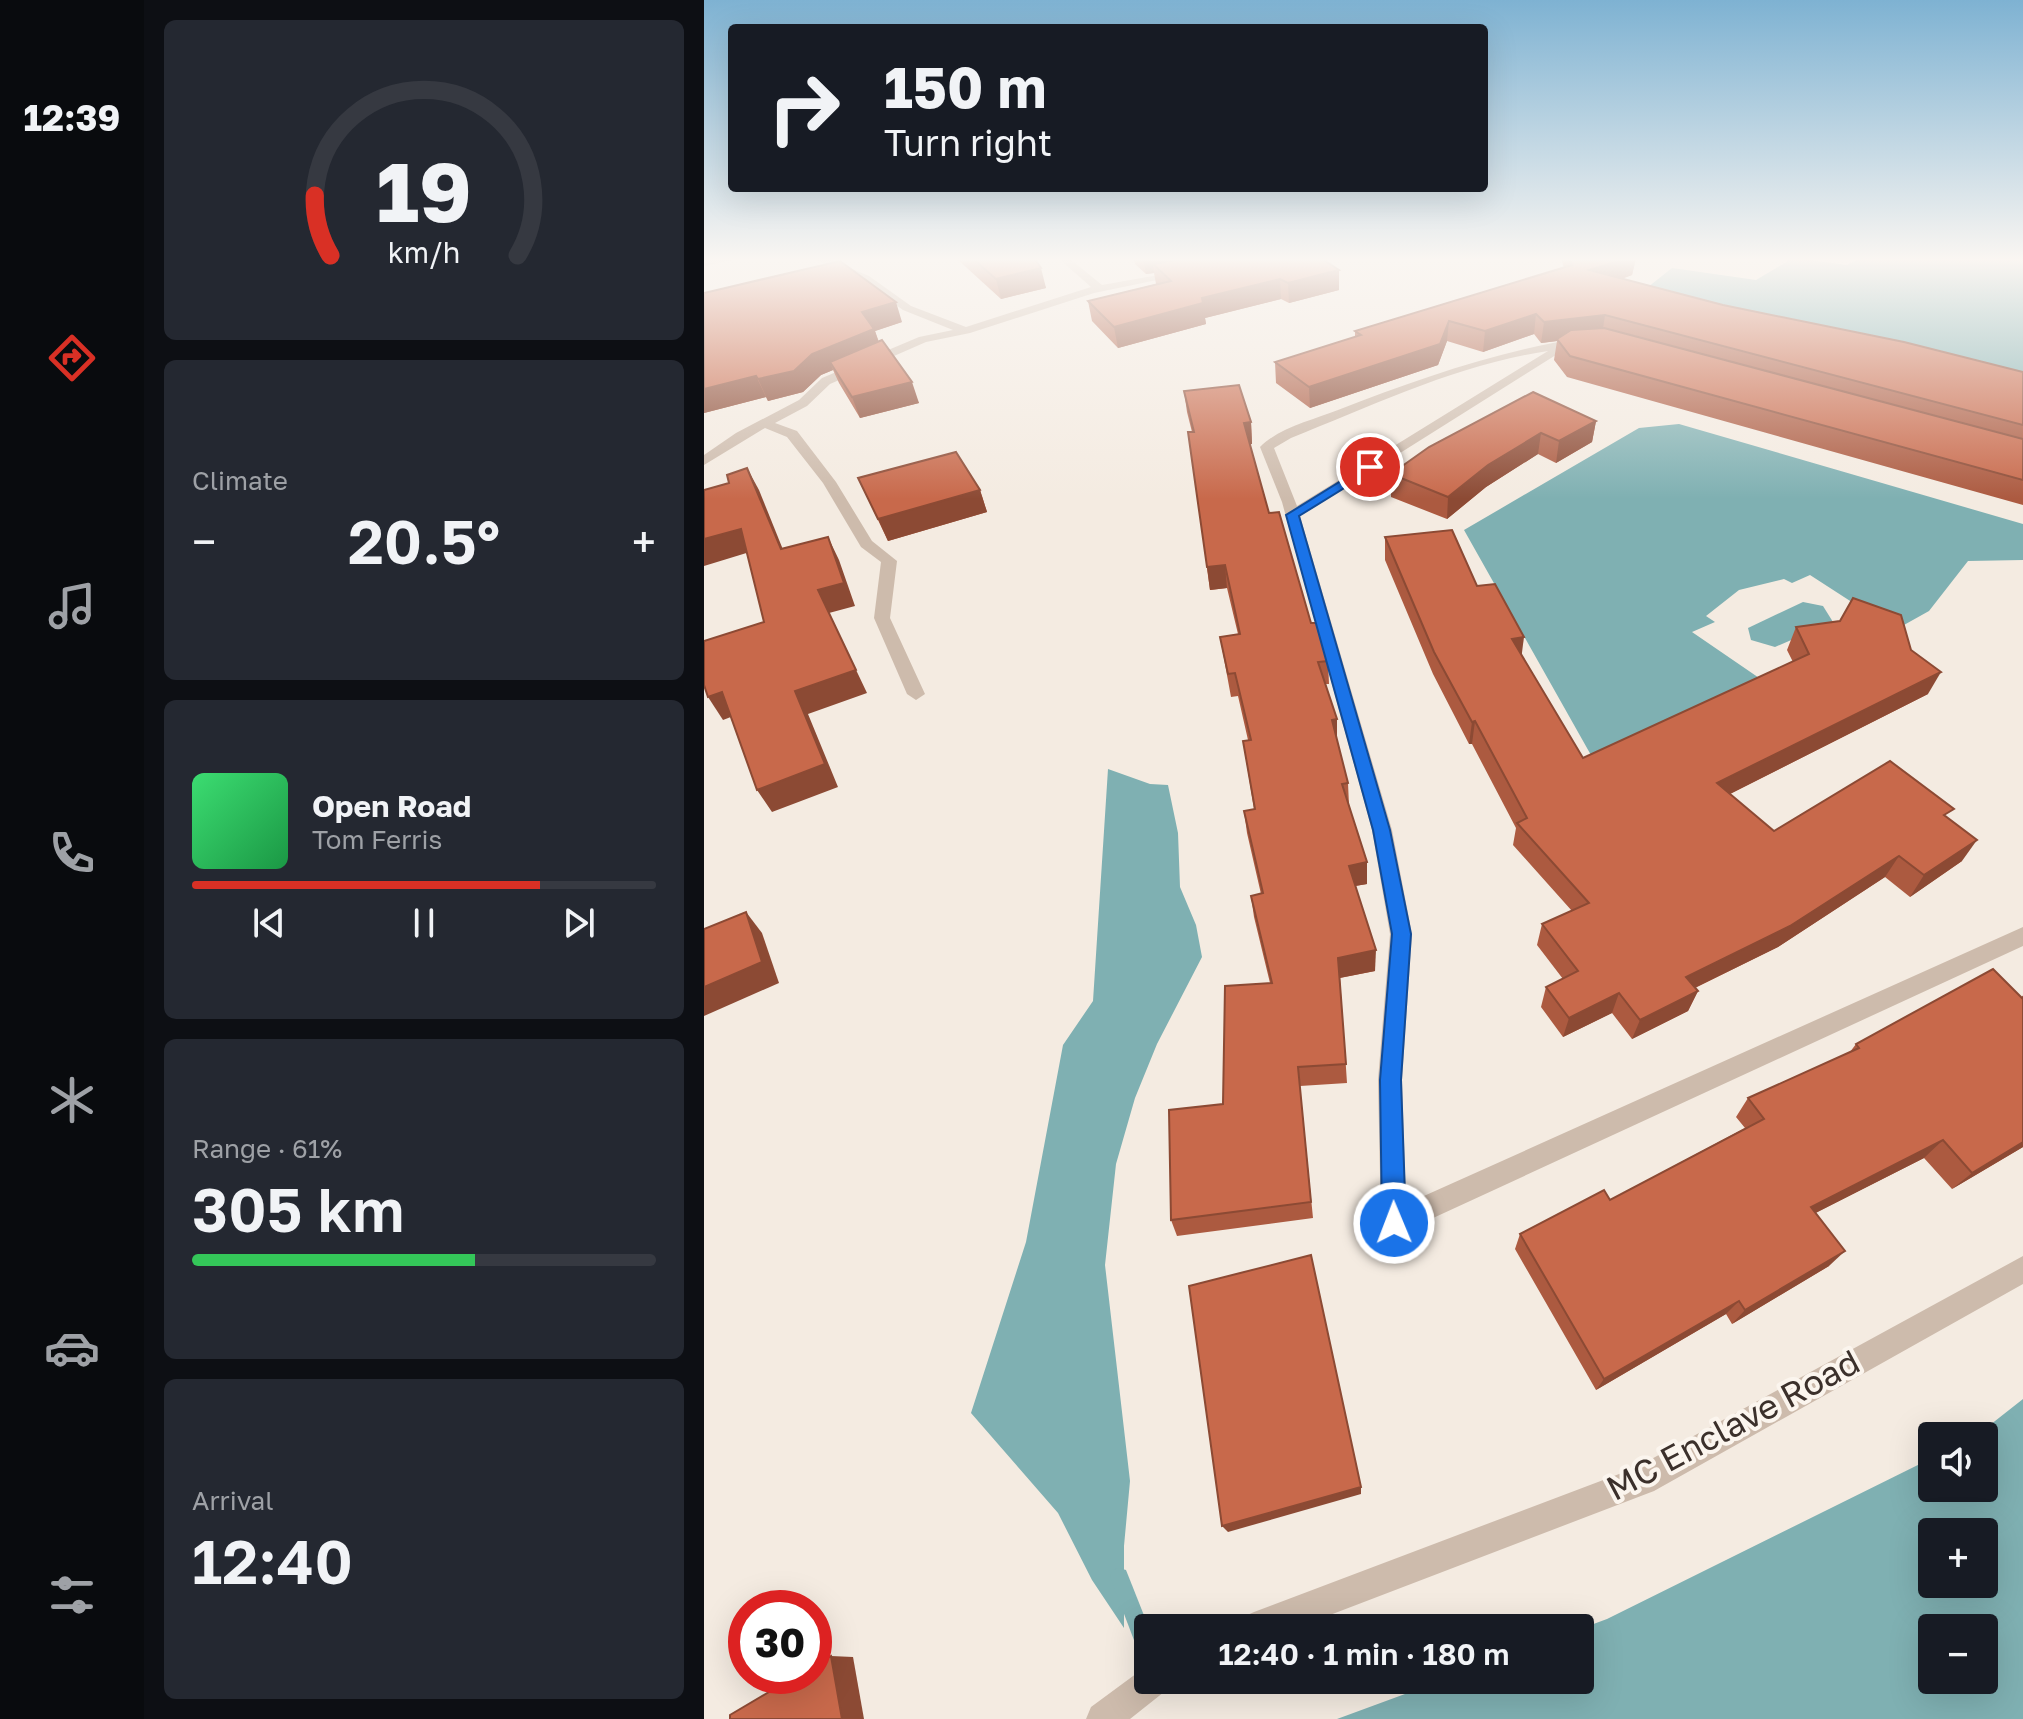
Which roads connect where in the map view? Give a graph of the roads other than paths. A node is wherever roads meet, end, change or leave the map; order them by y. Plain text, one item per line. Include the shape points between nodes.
1 (927, 338) edge
2 (1570, 342) junction
3 (1601, 342) edge
4 (765, 424) junction
5 (704, 461) edge
6 (1292, 515) junction
7 (916, 694) dead end
8 (2023, 936) edge
9 (2023, 1269) edge
10 (1291, 1614) edge
11 (1134, 1694) edge
12 (1103, 1719) edge

1 - 4 street via 826,381 803,403
2 - 3 street
2 - 6 street
2 - 6 street via 1429,379 1286,435 1267,447
4 - 5 street
4 - 7 street via 792,434 866,544 889,561 882,618
6 - 8 street via 1382,830 1401,934 1390,1080 1394,1223
9 - 10 street, MC Enclave Road via 1643,1480
11 - 12 street

